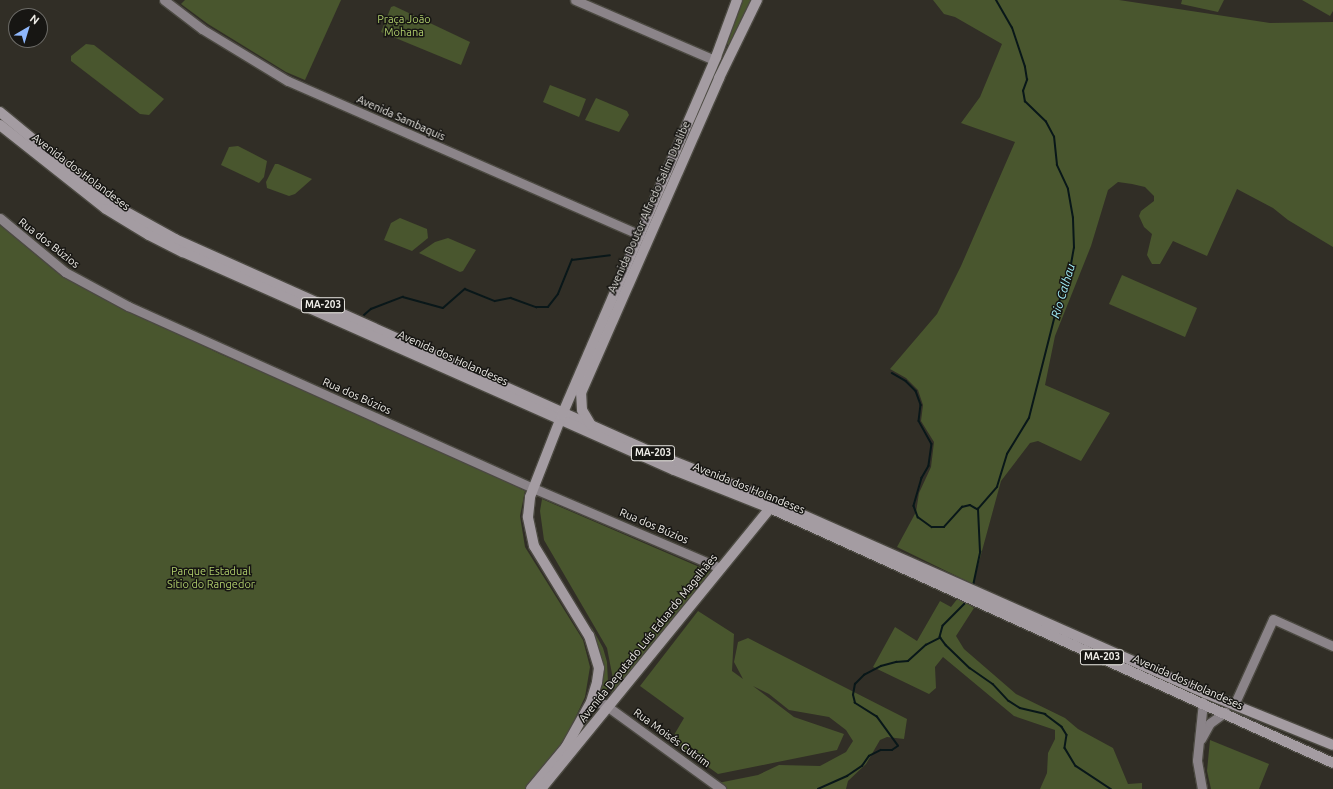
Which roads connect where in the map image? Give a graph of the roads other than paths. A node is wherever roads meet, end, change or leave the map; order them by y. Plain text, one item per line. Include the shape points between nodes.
1 (164, 0) edge
2 (171, 0) edge
3 (575, 0) edge
4 (586, 0) edge
5 (737, 0) edge
6 (756, 0) edge
7 (715, 59) junction
8 (0, 112) edge
9 (0, 125) edge
10 (0, 218) edge
11 (641, 233) junction
12 (615, 292) junction
13 (620, 304) junction
14 (562, 416) junction
15 (592, 425) junction
16 (533, 488) junction
17 (770, 504) junction
18 (721, 568) junction
19 (980, 598) junction
20 (1333, 646) edge
21 (591, 702) junction
22 (1203, 702) junction
23 (1234, 705) junction
24 (608, 707) junction
25 (1226, 712) junction
26 (1198, 744) junction
27 (1332, 745) edge
28 (1333, 763) edge
29 (531, 789) edge
30 (541, 789) edge
31 (721, 789) edge
32 (1202, 789) edge

1 - 11 main road, Avenida Sambaquis via 202,29 288,81
2 - 11 main road, Avenida Sambaquis via 206,27 289,77
3 - 7 main road
4 - 7 main road
5 - 7 main road, Avenida Doutor Alfredo Salim Dualibe
6 - 13 main road, Avenida Doutor Alfredo Salim Dualibe
7 - 11 main road, Avenida Doutor Alfredo Salim Dualibe
8 - 14 main road, Avenida dos Holandeses / MA-203 via 96,191 153,228
9 - 14 main road, Avenida dos Holandeses / MA-203 via 88,196 149,235
10 - 16 main road, Rua dos Búzios via 65,272 128,306
11 - 12 main road, Avenida Doutor Alfredo Salim Dualibe
12 - 13 main road via 615,301
12 - 14 main road, Avenida Doutor Alfredo Salim Dualibe
13 - 15 main road, Avenida Doutor Alfredo Salim Dualibe via 581,394 582,410
14 - 15 main road, Avenida dos Holandeses / MA-203
14 - 16 main road, Avenida Deputado Luís Eduardo Magalhães
14 - 17 main road, Avenida dos Holandeses / MA-203 via 674,470
15 - 17 main road, Avenida dos Holandeses / MA-203
16 - 18 main road, Rua dos Búzios
16 - 21 main road, Avenida Deputado Luís Eduardo Magalhães via 528,517 534,546 589,636 597,657 598,675
17 - 18 main road, Avenida Deputado Luís Eduardo Magalhães
17 - 19 main road, Avenida dos Holandeses / MA-203
18 - 24 main road, Avenida Deputado Luís Eduardo Magalhães
19 - 22 main road, Avenida dos Holandeses / MA-203
19 - 23 main road, Avenida dos Holandeses / MA-203
20 - 23 main road via 1273,619
21 - 24 main road, Rua Moisés Cutrim via 599,702
21 - 29 main road, Avenida Deputado Luís Eduardo Magalhães via 566,747
22 - 25 main road, Avenida dos Holandeses / MA-203
22 - 26 main road
23 - 27 main road, Avenida dos Holandeses / MA-203
24 - 30 main road, Avenida Deputado Luís Eduardo Magalhães
24 - 31 main road, Rua Moisés Cutrim
25 - 26 main road via 1210,723
25 - 28 main road, Avenida dos Holandeses / MA-203
26 - 32 main road via 1197,768

